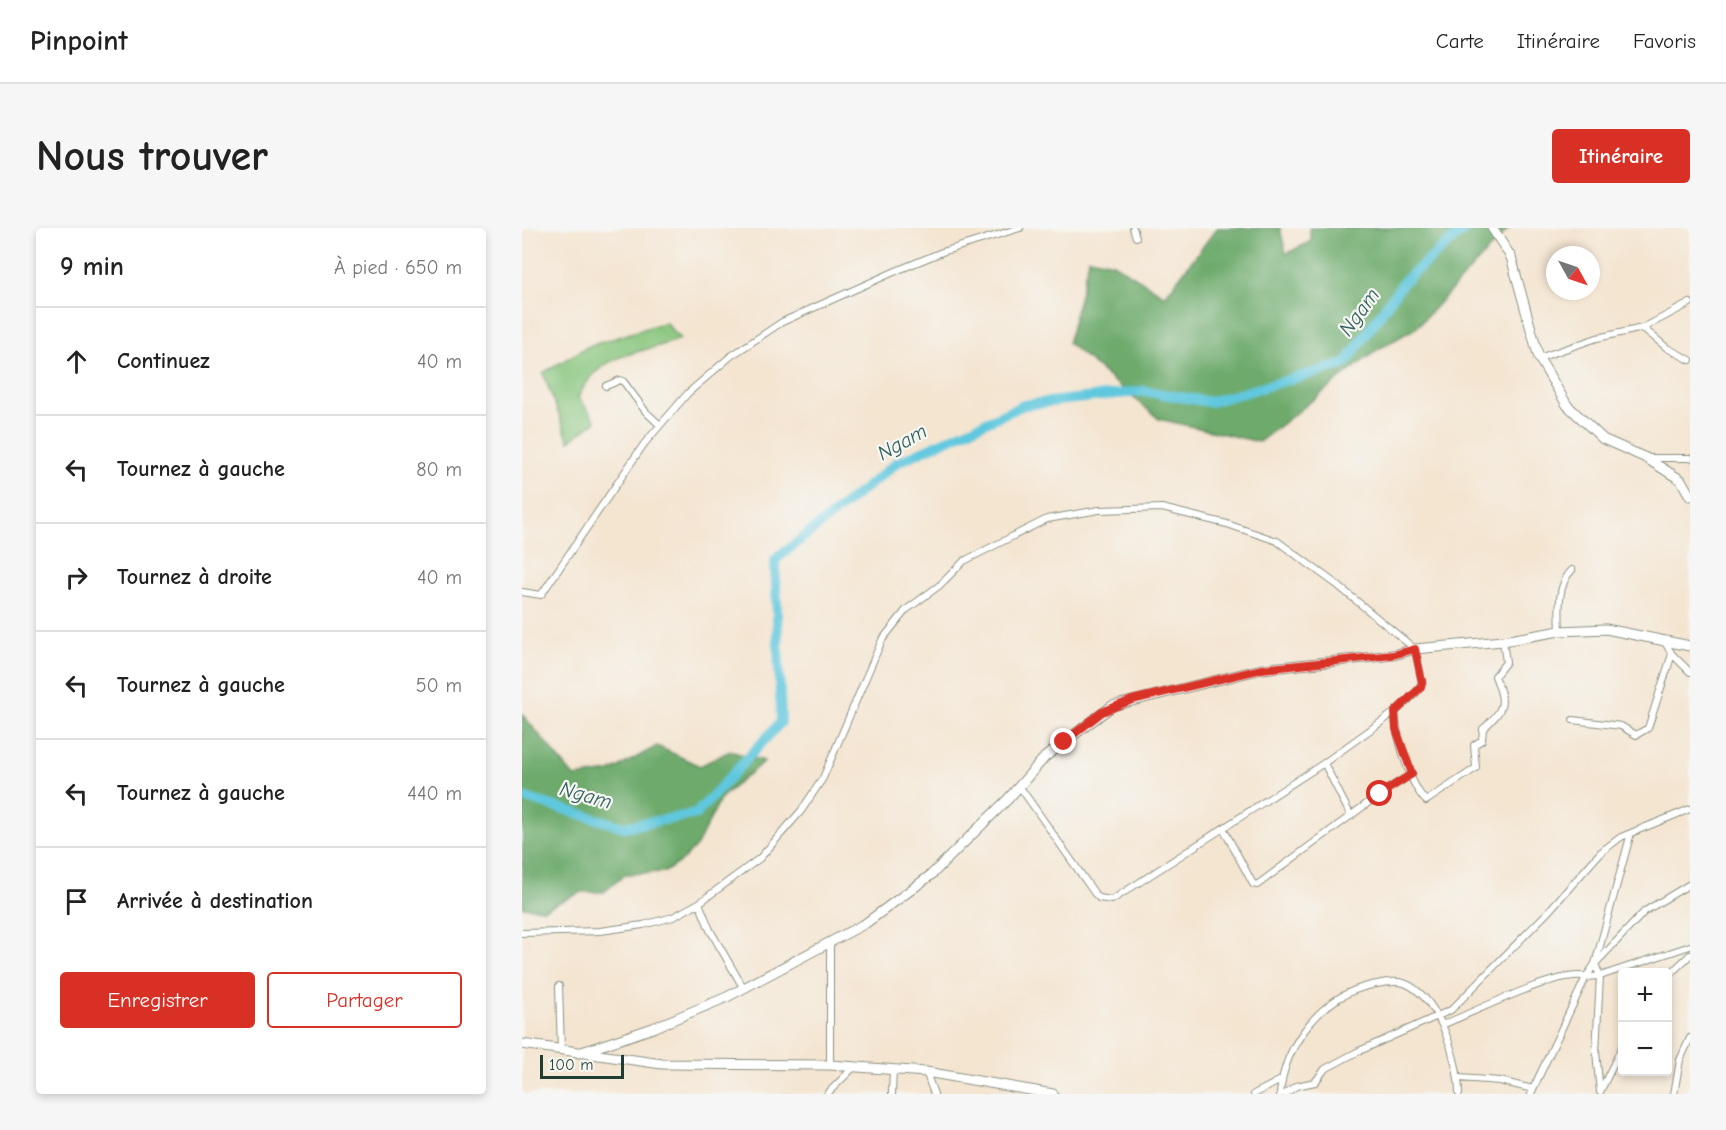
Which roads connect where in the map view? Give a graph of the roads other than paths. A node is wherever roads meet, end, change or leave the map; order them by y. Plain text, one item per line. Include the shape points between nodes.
1 (1020, 228) edge
2 (1133, 228) edge
3 (1492, 228) edge
4 (1136, 237) dead end
5 (1690, 303) edge
6 (1643, 328) junction
7 (1539, 358) junction
8 (1690, 360) edge
9 (606, 386) dead end
10 (660, 425) junction
11 (1646, 458) junction
12 (1690, 458) edge
13 (1690, 496) edge
14 (1572, 570) dead end
15 (522, 592) edge
16 (1560, 632) junction
17 (1503, 641) junction
18 (1664, 641) junction
19 (1690, 646) edge
20 (1415, 649) junction
21 (1672, 654) junction
22 (1690, 672) edge
23 (1395, 712) junction
24 (1573, 720) dead end
25 (1324, 764) junction
26 (1412, 774) junction
27 (1020, 787) junction
28 (1690, 809) edge
29 (1350, 816) junction
30 (1224, 830) junction
31 (1631, 833) junction
32 (1690, 884) edge
33 (699, 903) junction
34 (522, 933) edge
35 (830, 945) junction
36 (1690, 946) edge
37 (1690, 955) edge
38 (1595, 964) junction
39 (1672, 972) edge
40 (1586, 976) junction
41 (1600, 976) junction
42 (559, 986) dead end
43 (745, 989) junction
44 (1438, 1016) junction
45 (1442, 1025) junction
46 (1690, 1038) edge
47 (522, 1044) edge
48 (561, 1050) junction
49 (579, 1053) junction
50 (1618, 1057) edge
51 (830, 1065) junction
52 (854, 1067) junction
53 (893, 1069) junction
54 (926, 1072) junction
55 (1459, 1078) junction
56 (1281, 1087) edge
57 (1532, 1091) edge
58 (1287, 1092) edge
59 (1047, 1093) edge
60 (1256, 1093) edge
61 (1600, 1093) edge
62 (827, 1094) edge
63 (892, 1094) edge
64 (934, 1094) edge
65 (1460, 1094) edge
66 (1674, 1094) edge

1 - 10 street via 933,256 783,322 731,356 688,393
2 - 4 street
3 - 7 street via 1511,257
5 - 6 street
6 - 7 street via 1597,338
6 - 8 street via 1667,348
7 - 11 street via 1567,405 1586,426 1603,439
9 - 10 street via 623,381
10 - 15 street via 630,462 541,594
11 - 12 street
11 - 13 street via 1681,480
14 - 16 street via 1563,584
16 - 17 street
16 - 18 street via 1606,629
17 - 20 street
17 - 26 street via 1506,662 1495,676 1501,708 1497,719 1483,729 1482,740 1474,746 1474,771 1426,801
18 - 19 street
18 - 21 street
20 - 23 street via 1421,687
20 - 27 street via 1393,655 1262,669 1112,706 1045,757
20 - 33 street via 1276,541 1162,508 1099,510 1047,519 964,561 906,610 882,640 823,778 801,811 760,858
21 - 22 street
21 - 24 street via 1648,728 1641,734 1621,726
23 - 25 street
23 - 26 street via 1396,729
25 - 29 street
25 - 30 street
26 - 29 street
27 - 30 street via 1088,885 1105,900 1119,898
27 - 35 street via 925,881
28 - 31 street
29 - 30 street via 1257,885
31 - 38 street
31 - 44 street via 1600,852 1490,971 1451,1010
32 - 38 street via 1645,911
33 - 34 street via 673,917 643,925 600,931
33 - 43 street via 710,930
35 - 43 street
35 - 51 street
36 - 41 street
37 - 39 street
38 - 40 street
38 - 41 street
40 - 41 street
40 - 45 street via 1575,975 1538,986
40 - 57 street
41 - 61 street via 1596,1052
42 - 48 street
43 - 49 street via 653,1028
44 - 45 street
44 - 56 street via 1422,995 1404,983 1386,982 1347,993 1317,1016 1302,1034 1284,1068
44 - 58 street via 1357,1052 1325,1069 1315,1082
45 - 55 street
46 - 66 street via 1680,1060
47 - 48 street
48 - 49 street
49 - 51 street via 662,1064
50 - 61 street
51 - 52 street
52 - 53 street
52 - 62 street
53 - 54 street
53 - 63 street
54 - 59 street
54 - 64 street
55 - 57 street via 1500,1081
55 - 65 street
56 - 58 street
56 - 60 street

